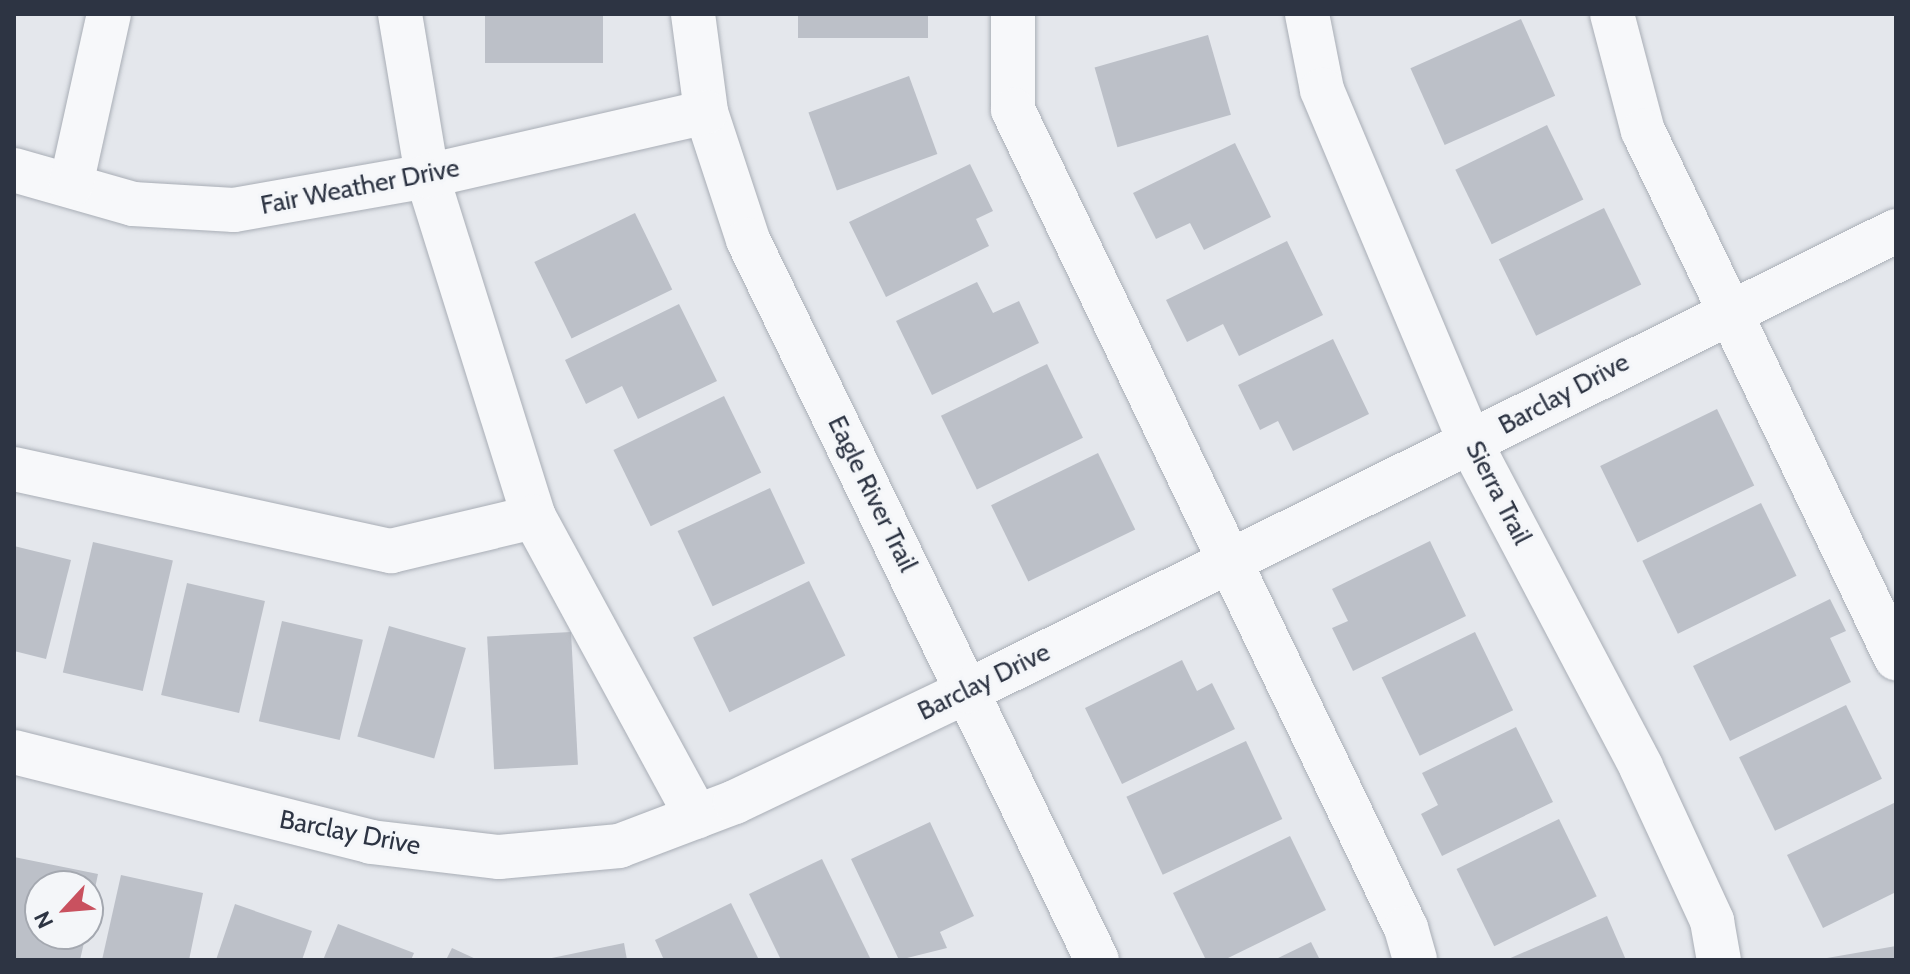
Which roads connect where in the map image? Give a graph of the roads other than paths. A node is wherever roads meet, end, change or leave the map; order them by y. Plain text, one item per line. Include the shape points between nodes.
1 (109, 14) edge
2 (400, 14) edge
3 (693, 14) edge
4 (1013, 14) edge
5 (1307, 14) edge
6 (1612, 14) edge
7 (706, 112) junction
8 (14, 170) edge
9 (427, 176) junction
10 (71, 185) junction
11 (1896, 231) edge
12 (1734, 308) junction
13 (1471, 444) junction
14 (14, 469) edge
15 (534, 517) junction
16 (1230, 559) junction
17 (1896, 658) edge
18 (968, 691) junction
19 (14, 752) edge
20 (697, 817) junction
21 (1097, 960) edge
22 (1415, 960) edge
23 (1719, 960) edge

1 - 10 street
2 - 9 street
3 - 7 street, Eagle River Trail
4 - 16 street via 1013,110
5 - 13 street, Sierra Trail via 1322,90
6 - 12 street via 1643,131
7 - 9 street, Fair Weather Drive
7 - 18 street, Eagle River Trail via 748,240
8 - 10 street, Fair Weather Drive
9 - 10 street, Fair Weather Drive via 234,210 133,204
9 - 15 street
11 - 12 street, Barclay Drive
12 - 13 street, Barclay Drive
12 - 17 street
13 - 16 street, Barclay Drive
13 - 23 street, Sierra Trail via 1641,767 1712,921
14 - 15 street via 391,551
15 - 20 street
16 - 18 street, Barclay Drive
16 - 22 street
18 - 20 street, Barclay Drive
18 - 21 street, Eagle River Trail
19 - 20 street, Barclay Drive via 371,842 499,857 619,846

